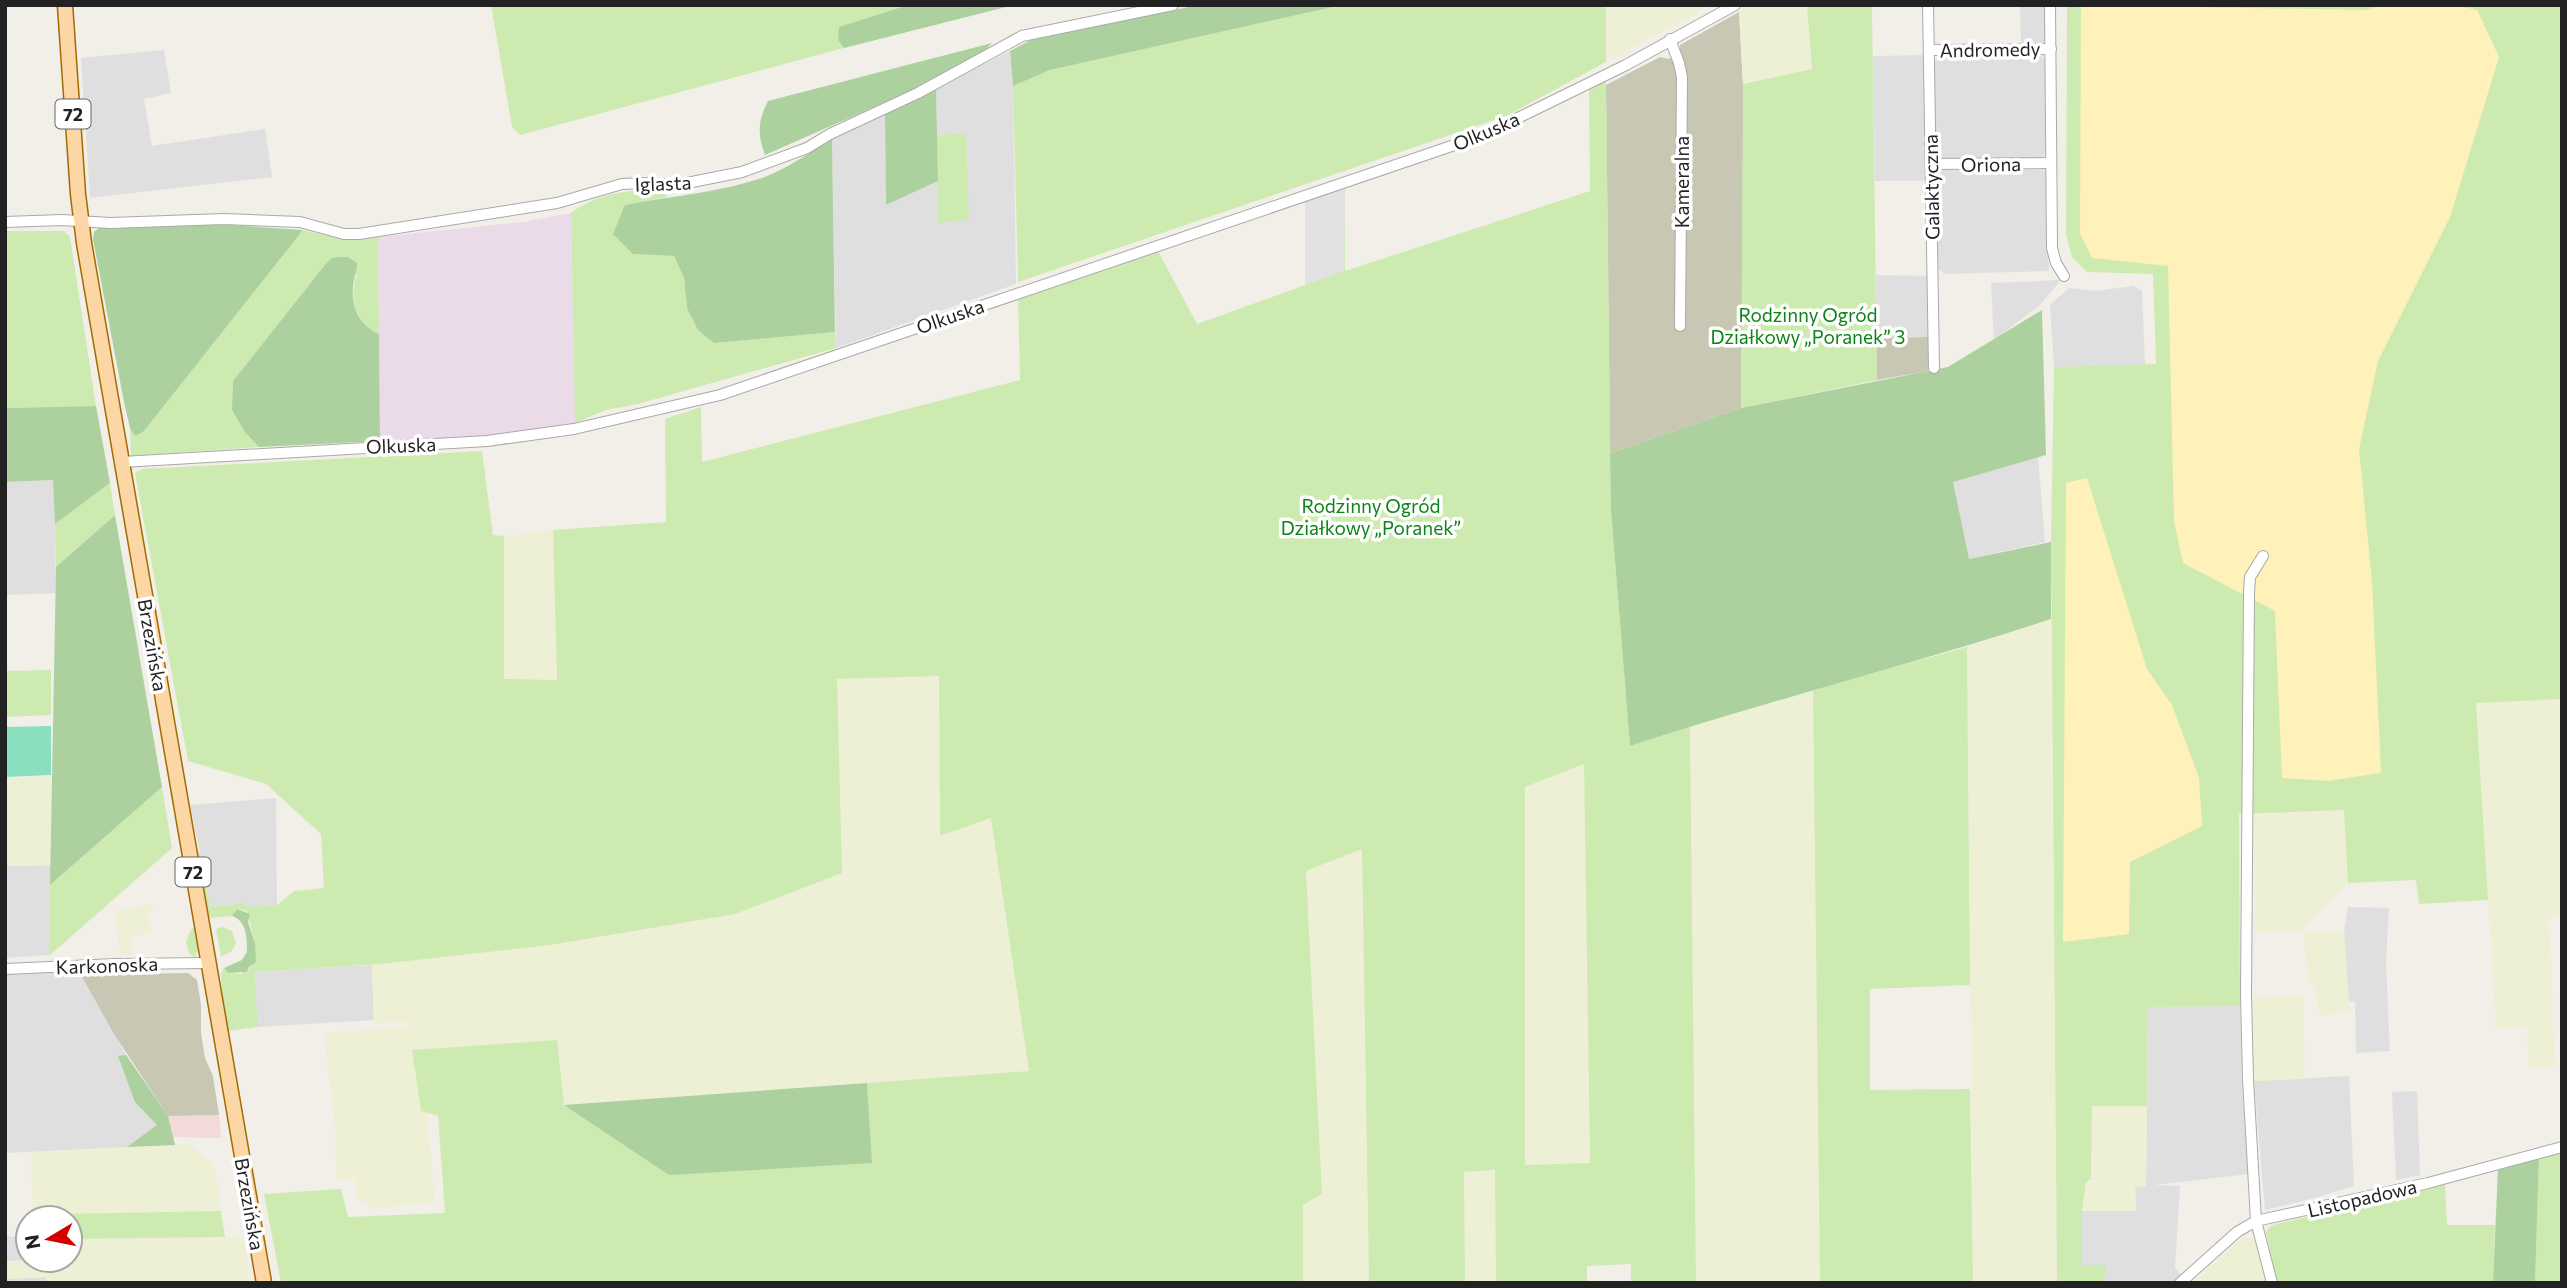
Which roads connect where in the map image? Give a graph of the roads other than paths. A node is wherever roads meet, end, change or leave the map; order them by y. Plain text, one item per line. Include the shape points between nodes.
1 (65, 5) edge
2 (1173, 5) edge
3 (1735, 5) edge
4 (1928, 5) edge
5 (2050, 5) edge
6 (1670, 39) junction
7 (2050, 48) junction
8 (1929, 50) junction
9 (2051, 163) junction
10 (1931, 164) junction
11 (5, 222) edge
12 (81, 222) junction
13 (2064, 276) dead end
14 (1681, 326) dead end
15 (1934, 368) dead end
16 (122, 462) junction
17 (2263, 556) dead end
18 (208, 963) junction
19 (5, 969) edge
20 (2562, 1147) edge
21 (2256, 1221) junction
22 (264, 1283) edge
23 (2180, 1283) edge
24 (2272, 1283) edge

1 - 12 main road, Brzezińska / 72
2 - 12 street, Iglasta via 1022,36 790,156 700,182 622,184 557,203 359,234 300,222
3 - 6 street, Olkuska
4 - 8 street, Galaktyczna
5 - 7 street
6 - 14 street, Kameralna via 1682,77
6 - 16 street, Olkuska via 1481,136 720,395 574,429 487,441
7 - 8 street, Andromedy
7 - 9 street
8 - 10 street, Galaktyczna
9 - 10 street, Oriona
9 - 13 street via 2052,248
10 - 15 street, Galaktyczna
11 - 12 street, Iglasta
12 - 16 main road, Brzezińska / 72
16 - 18 main road, Brzezińska / 72
17 - 21 street via 2250,577 2248,673 2246,994
18 - 19 street, Karkonoska
18 - 22 main road, Brzezińska / 72
20 - 21 street, Listopadowa
21 - 23 street, Listopadowa via 2237,1231
21 - 24 street

